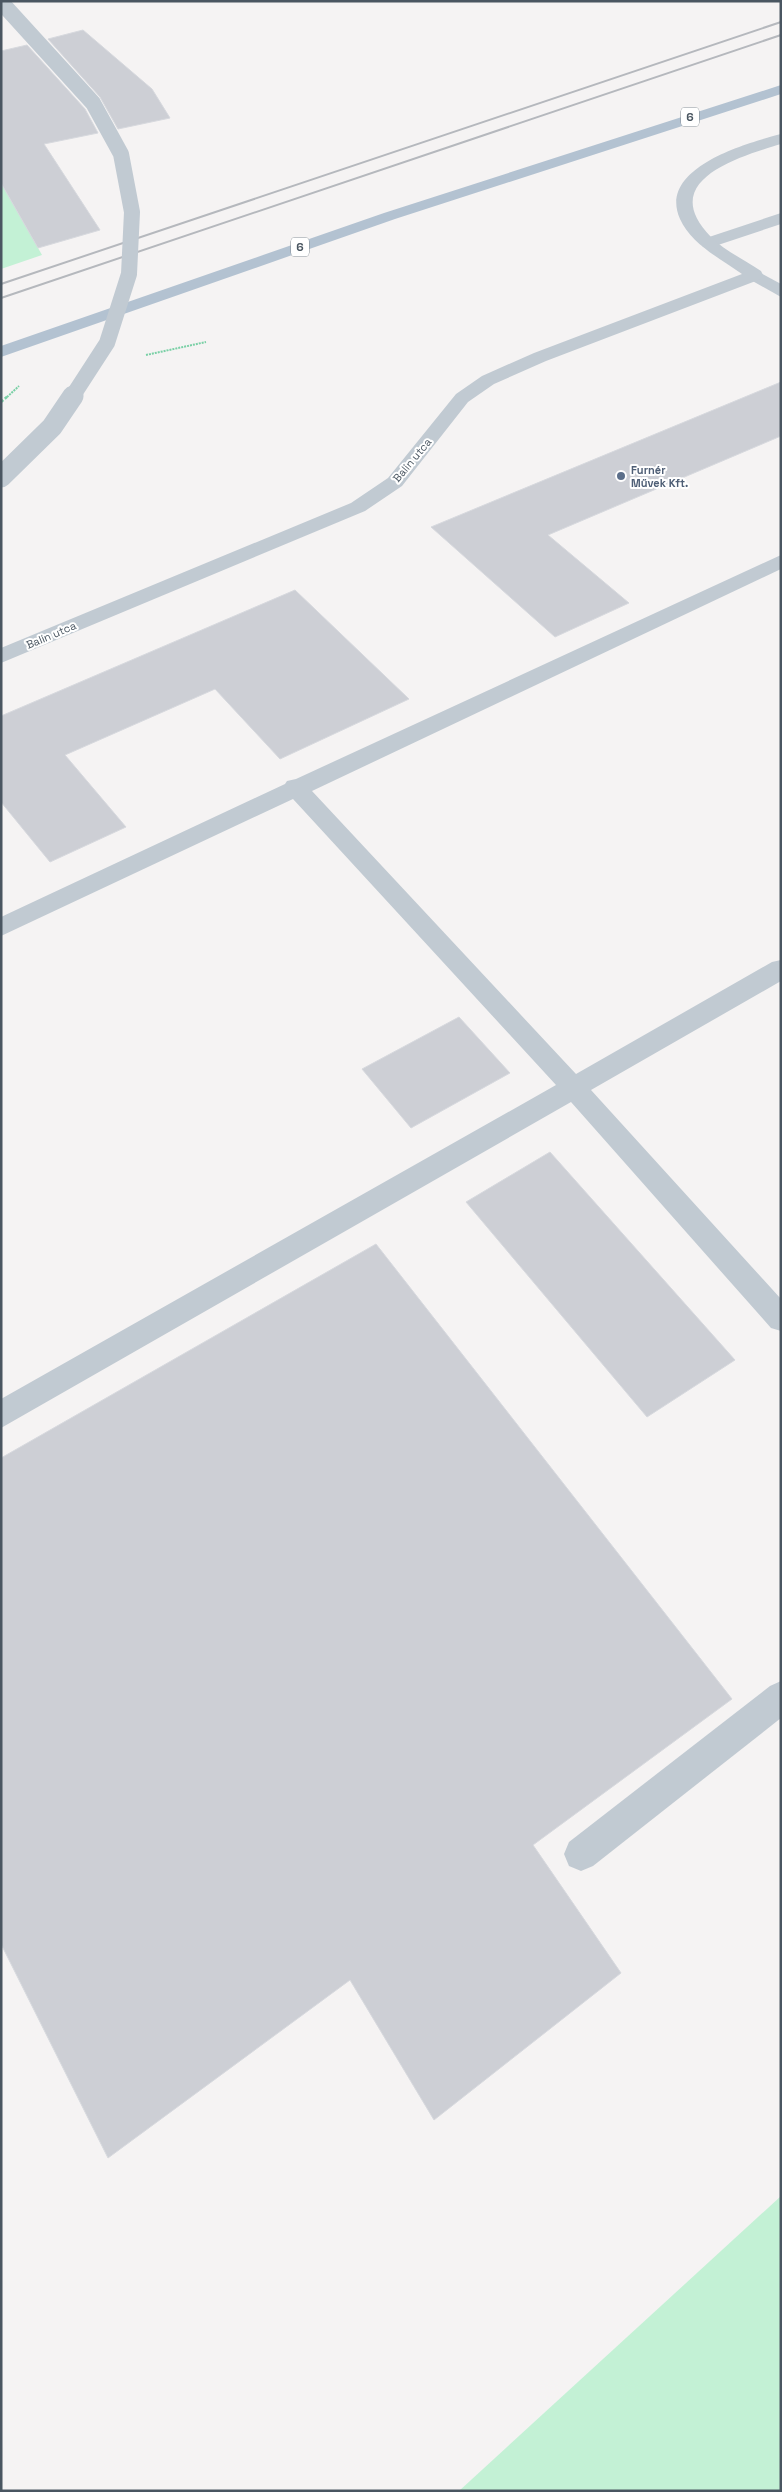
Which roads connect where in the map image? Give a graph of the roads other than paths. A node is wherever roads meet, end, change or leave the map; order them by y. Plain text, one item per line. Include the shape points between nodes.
1 (1, 2) edge
2 (781, 90) edge
3 (781, 139) edge
4 (781, 218) edge
5 (709, 243) junction
6 (755, 274) junction
7 (781, 292) edge
8 (1, 352) edge
9 (1, 477) edge
10 (781, 561) edge
11 (1, 656) edge
12 (295, 787) junction
13 (1, 927) edge
14 (781, 968) edge
15 (573, 1086) junction
16 (781, 1319) edge
17 (1, 1416) edge
18 (781, 1697) edge
19 (581, 1854) dead end

1 - 9 street, bridge via 93,103 121,154 132,212 129,274 107,343 52,427
2 - 8 main road, 6 via 581,151
3 - 5 street via 734,154 707,167 687,185 683,204 688,220
4 - 5 street
5 - 6 street
6 - 7 street
6 - 11 street, Balin utca via 488,380 462,398 395,482 358,507
10 - 12 street
12 - 13 street
12 - 15 street
14 - 15 street
15 - 16 street
15 - 17 street
18 - 19 street

